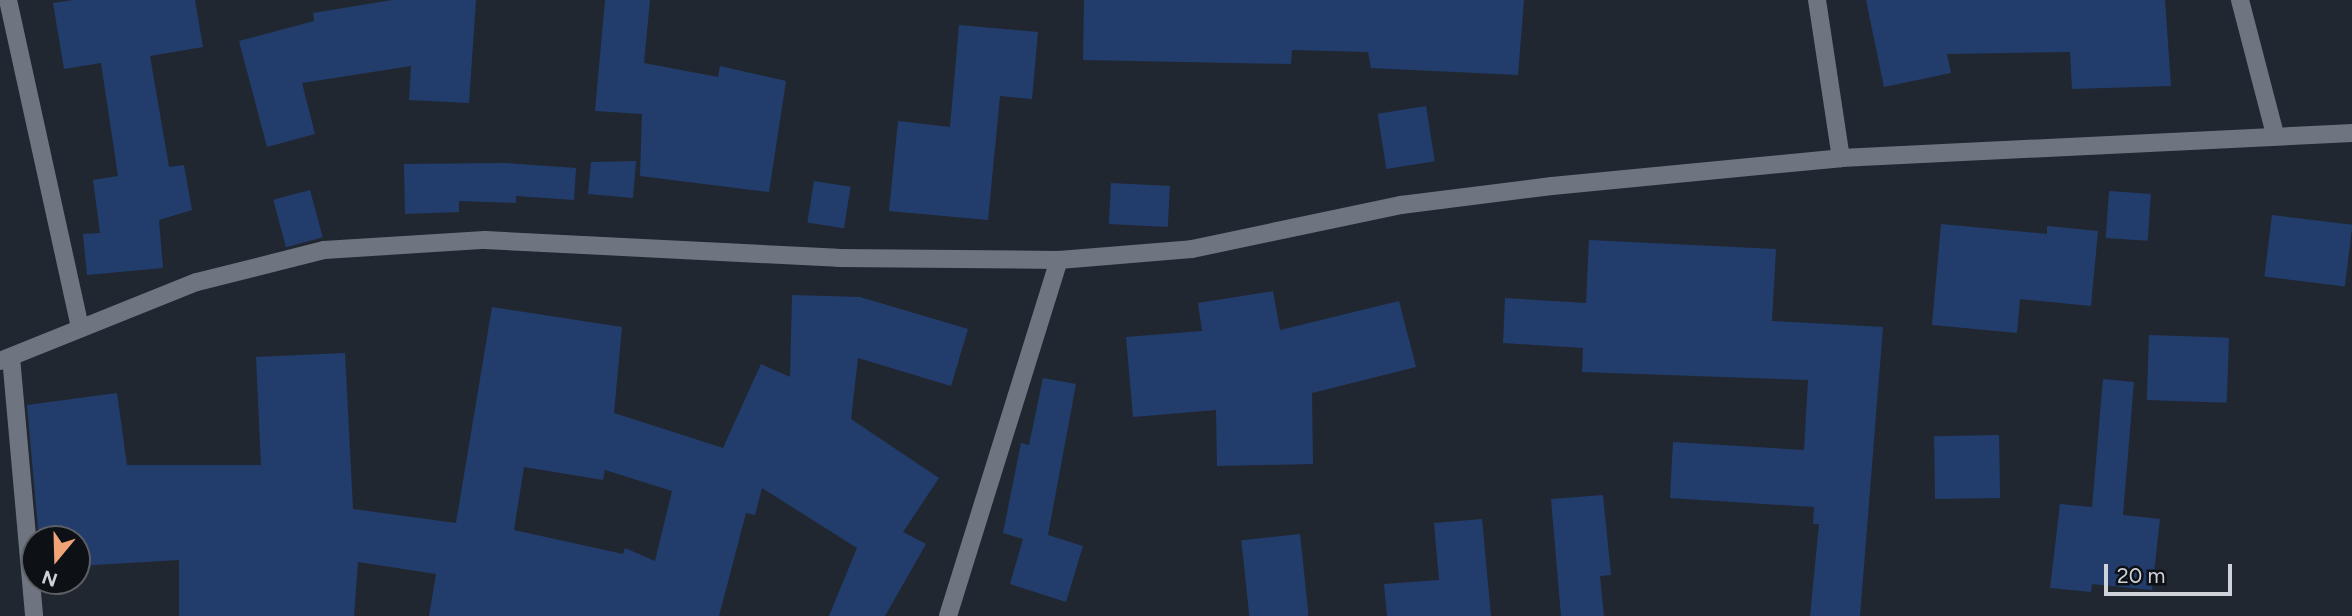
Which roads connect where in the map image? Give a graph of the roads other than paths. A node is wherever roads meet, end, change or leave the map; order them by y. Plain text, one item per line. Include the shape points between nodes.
1 (8, 0) edge
2 (1817, 0) edge
3 (2240, 0) edge
4 (2352, 133) edge
5 (2275, 134) junction
6 (1841, 158) junction
7 (1059, 260) junction
8 (80, 328) junction
9 (5, 359) edge
10 (34, 616) edge
11 (948, 616) edge

1 - 8 street
2 - 6 street
3 - 5 street
4 - 5 street
5 - 6 street
6 - 7 street via 1483,195 1192,249
7 - 8 street via 838,258 485,240 324,250 197,282
7 - 11 street
8 - 9 street
9 - 10 street

